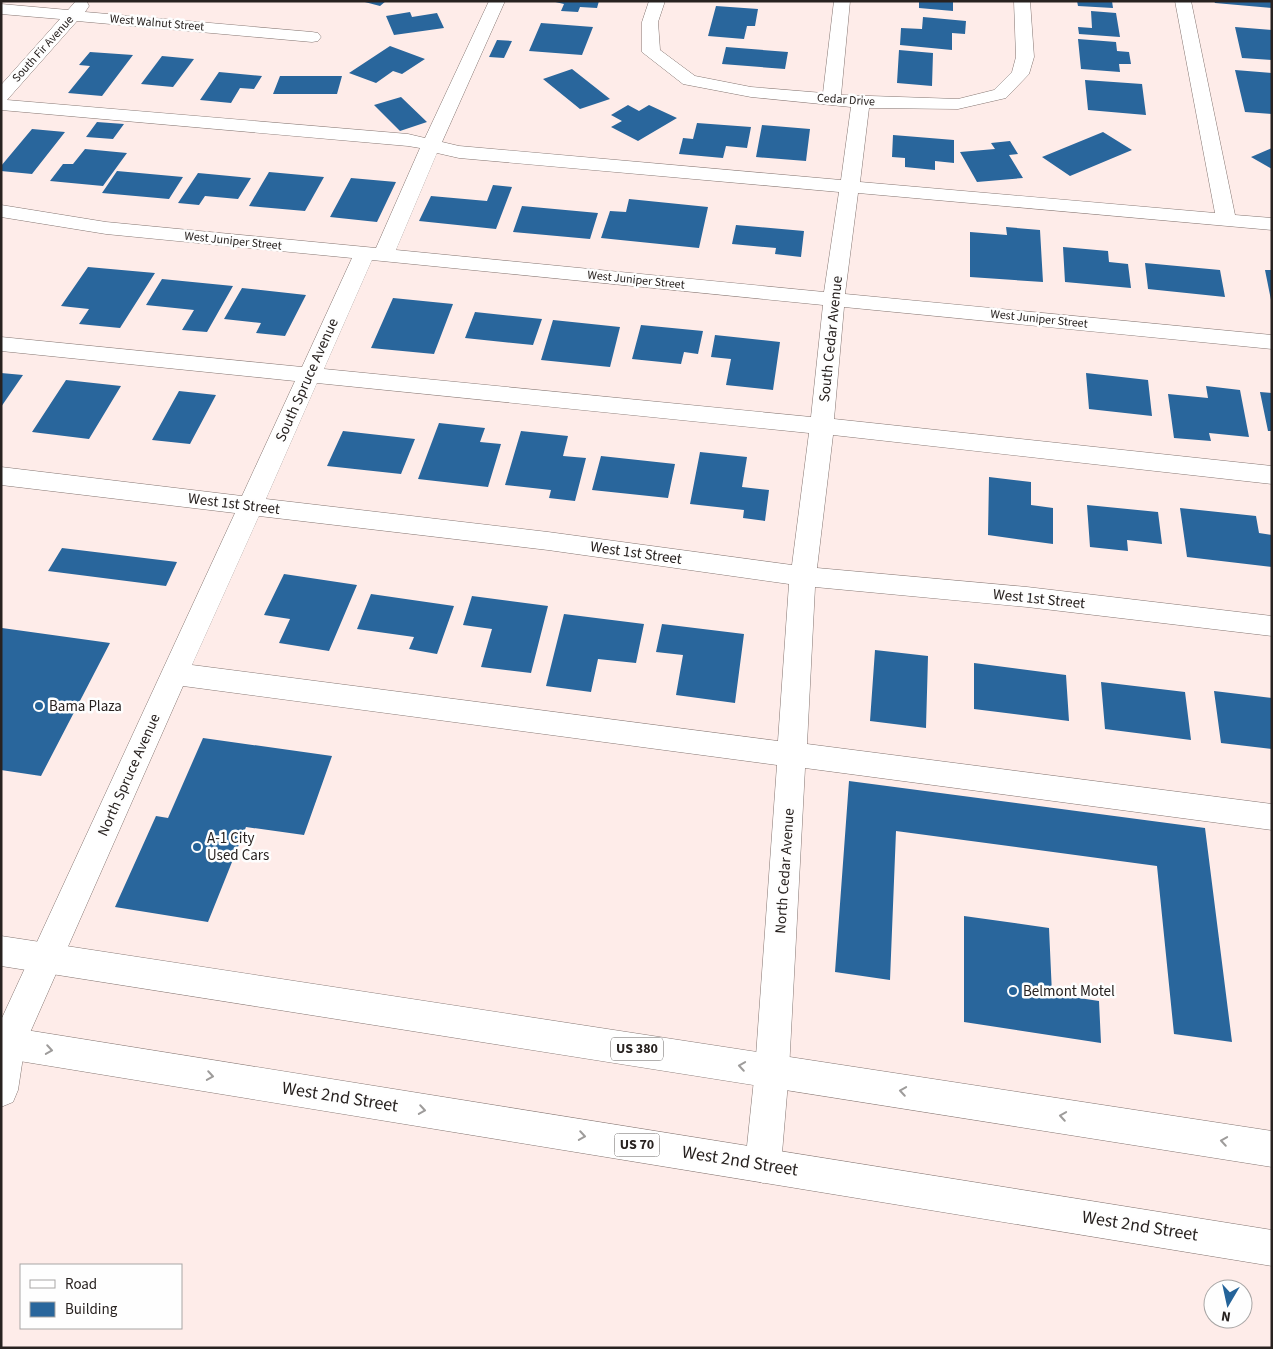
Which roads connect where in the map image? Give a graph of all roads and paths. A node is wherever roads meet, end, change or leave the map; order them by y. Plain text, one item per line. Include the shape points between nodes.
1 (85, 1) edge
2 (497, 1) edge
3 (656, 1) edge
4 (842, 1) edge
5 (1022, 1) edge
6 (1183, 1) edge
7 (1, 10) edge
8 (72, 16) junction
9 (312, 37) dead end
10 (1, 96) edge
11 (831, 100) junction
12 (861, 102) junction
13 (1, 105) edge
14 (431, 145) junction
15 (849, 188) junction
16 (1, 211) edge
17 (1226, 220) junction
18 (1272, 224) edge
19 (373, 255) junction
20 (834, 299) junction
21 (1272, 342) edge
22 (1, 344) edge
23 (309, 376) junction
24 (822, 426) junction
25 (1272, 475) edge
26 (1, 476) edge
27 (250, 506) junction
28 (803, 576) junction
29 (1272, 626) edge
30 (174, 674) junction
31 (792, 755) junction
32 (1272, 816) edge
33 (1, 951) edge
34 (47, 958) junction
35 (4, 1042) edge
36 (772, 1070) junction
37 (1, 1090) edge
38 (1272, 1149) edge
39 (763, 1165) junction
40 (1272, 1248) edge

1 - 8 street, South Fir Avenue
2 - 14 street, South Spruce Avenue
3 - 11 street, Cedar Drive via 650,22 651,52 688,80 751,92
4 - 11 street
5 - 12 street, Cedar Drive via 1025,57 1020,74 1000,94 958,104
6 - 17 street
7 - 8 street, West Walnut Street
8 - 9 street, West Walnut Street
8 - 10 street, South Fir Avenue
11 - 12 street, Cedar Drive
12 - 15 street, South Cedar Avenue
13 - 14 street via 408,140
14 - 15 street via 459,152
14 - 19 street, South Spruce Avenue
15 - 17 street
15 - 20 street, South Cedar Avenue
16 - 19 street, West Juniper Street via 106,228
17 - 18 street
19 - 20 street, West Juniper Street
19 - 23 street, South Spruce Avenue
20 - 21 street, West Juniper Street
20 - 24 street, South Cedar Avenue
22 - 23 street
23 - 24 street
23 - 27 street, South Spruce Avenue
24 - 25 street
24 - 28 street, South Cedar Avenue
26 - 27 street, West 1st Street
27 - 28 street, West 1st Street via 548,541
27 - 30 street, North Spruce Avenue
28 - 29 street, West 1st Street via 1027,597
28 - 31 street, North Cedar Avenue
30 - 31 street
30 - 34 street, North Spruce Avenue
31 - 32 street
31 - 36 street, North Cedar Avenue
33 - 34 street, US 380
34 - 35 street, North Spruce Avenue
36 -> 34 street, US 380
35 - 37 street, North Spruce Avenue
35 -> 39 street, West 2nd Street / US 70
38 -> 36 street, US 380
36 - 39 street, North Cedar Avenue
39 - 40 street, West 2nd Street / US 70

